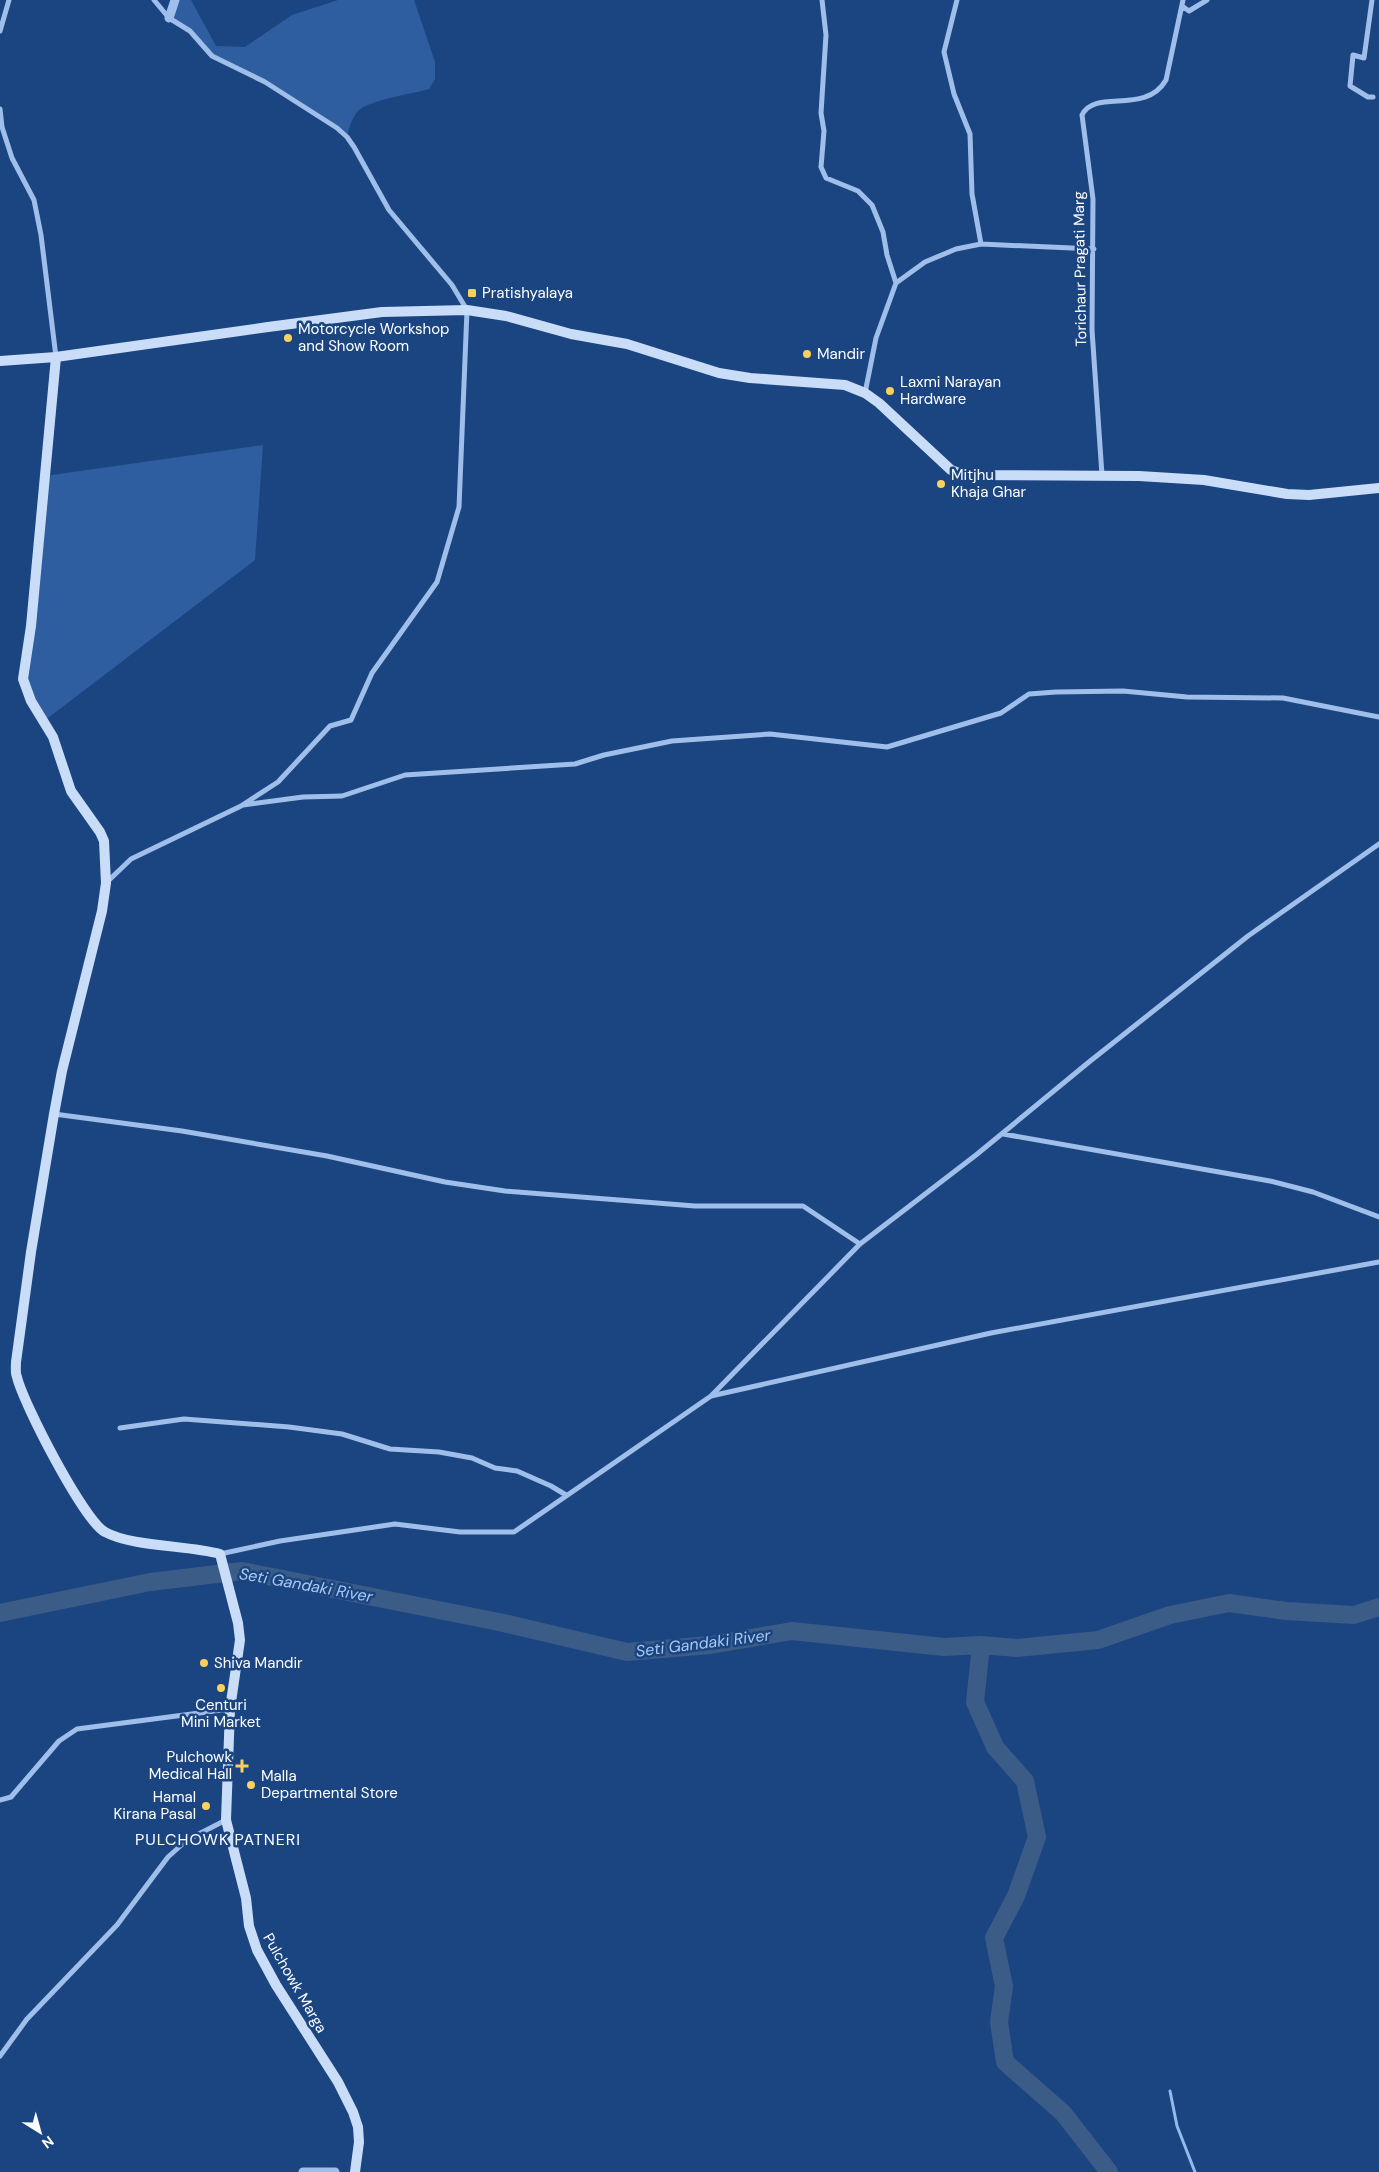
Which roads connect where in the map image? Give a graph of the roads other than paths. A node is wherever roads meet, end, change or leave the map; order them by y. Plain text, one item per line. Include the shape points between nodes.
1 (9, 0) edge
2 (154, 0) edge
3 (175, 0) edge
4 (822, 0) edge
5 (957, 0) edge
6 (1207, 0) edge
7 (1372, 0) edge
8 (1183, 3) edge
9 (169, 18) junction
10 (0, 31) edge
11 (1373, 97) dead end
12 (0, 109) edge
13 (981, 244) junction
14 (1094, 249) junction
15 (896, 284) junction
16 (468, 310) junction
17 (56, 358) junction
18 (0, 361) edge
19 (865, 393) junction
20 (1102, 476) junction
21 (1379, 488) edge
22 (1379, 717) edge
23 (241, 806) junction
24 (1379, 844) edge
25 (106, 883) junction
26 (54, 1114) junction
27 (1003, 1134) junction
28 (1379, 1217) edge
29 (860, 1244) junction
30 (1379, 1262) edge
31 (710, 1396) junction
32 (120, 1428) dead end
33 (566, 1496) junction
34 (220, 1554) junction
35 (230, 1709) junction
36 (0, 1800) edge
37 (226, 1820) junction
38 (0, 2056) edge
39 (303, 2172) edge
40 (335, 2172) edge
41 (355, 2172) edge

1 - 10 street
2 - 9 street
3 - 9 street
4 - 15 street via 826,34 820,167 826,178 858,191 872,205 883,232 886,255
5 - 13 street via 944,52 954,94 970,134 972,194
6 - 8 street via 1189,11
7 - 11 street via 1364,58 1352,55 1350,86
8 - 14 street, Torichaur Pragati Marg via 1166,80 1160,90 1144,99 1092,104 1082,116 1093,199
9 - 16 street via 190,31 212,56 265,82 347,137 390,210 452,285
12 - 17 street via 12,158 34,200
13 - 14 street
13 - 15 street via 956,249 926,262
14 - 20 street, Torichaur Pragati Marg via 1092,330
15 - 19 street via 876,338
16 - 17 main road via 382,312
16 - 19 main road via 627,344 719,372 750,378 838,384
16 - 23 street via 459,507 437,582 372,673 351,720 330,726 278,782
17 - 18 main road
17 - 25 main road via 23,680 53,737 71,791 104,841
19 - 20 main road via 956,473
20 - 21 main road via 1204,480 1308,495
22 - 23 street via 1283,698 1187,698 1123,691 1029,694 1001,713 887,747 770,734 672,741 574,764 404,775 342,796 303,797
23 - 25 street via 131,860
24 - 27 street via 1248,936
25 - 26 main road
26 - 29 street via 182,1131 327,1156 445,1182 505,1190 695,1206 803,1206
26 - 34 main road via 31,1252 16,1362 17,1378 53,1458 103,1532 137,1541
27 - 28 street via 1270,1181 1312,1192
27 - 29 street
29 - 31 street
30 - 31 street via 991,1333
31 - 33 street
32 - 33 street via 184,1419 342,1434 397,1450 472,1458 494,1468 517,1471
33 - 34 street via 514,1532 460,1532 394,1524 280,1541
34 - 35 main road, Pulchowk Marga via 240,1640
35 - 36 street via 76,1729 58,1741 11,1797
35 - 37 main road, Pulchowk Marga
37 - 38 street via 187,1840 168,1857 116,1925 26,2019
37 - 41 main road, Pulchowk Marga via 257,1950 353,2112 359,2142
39 - 40 street

